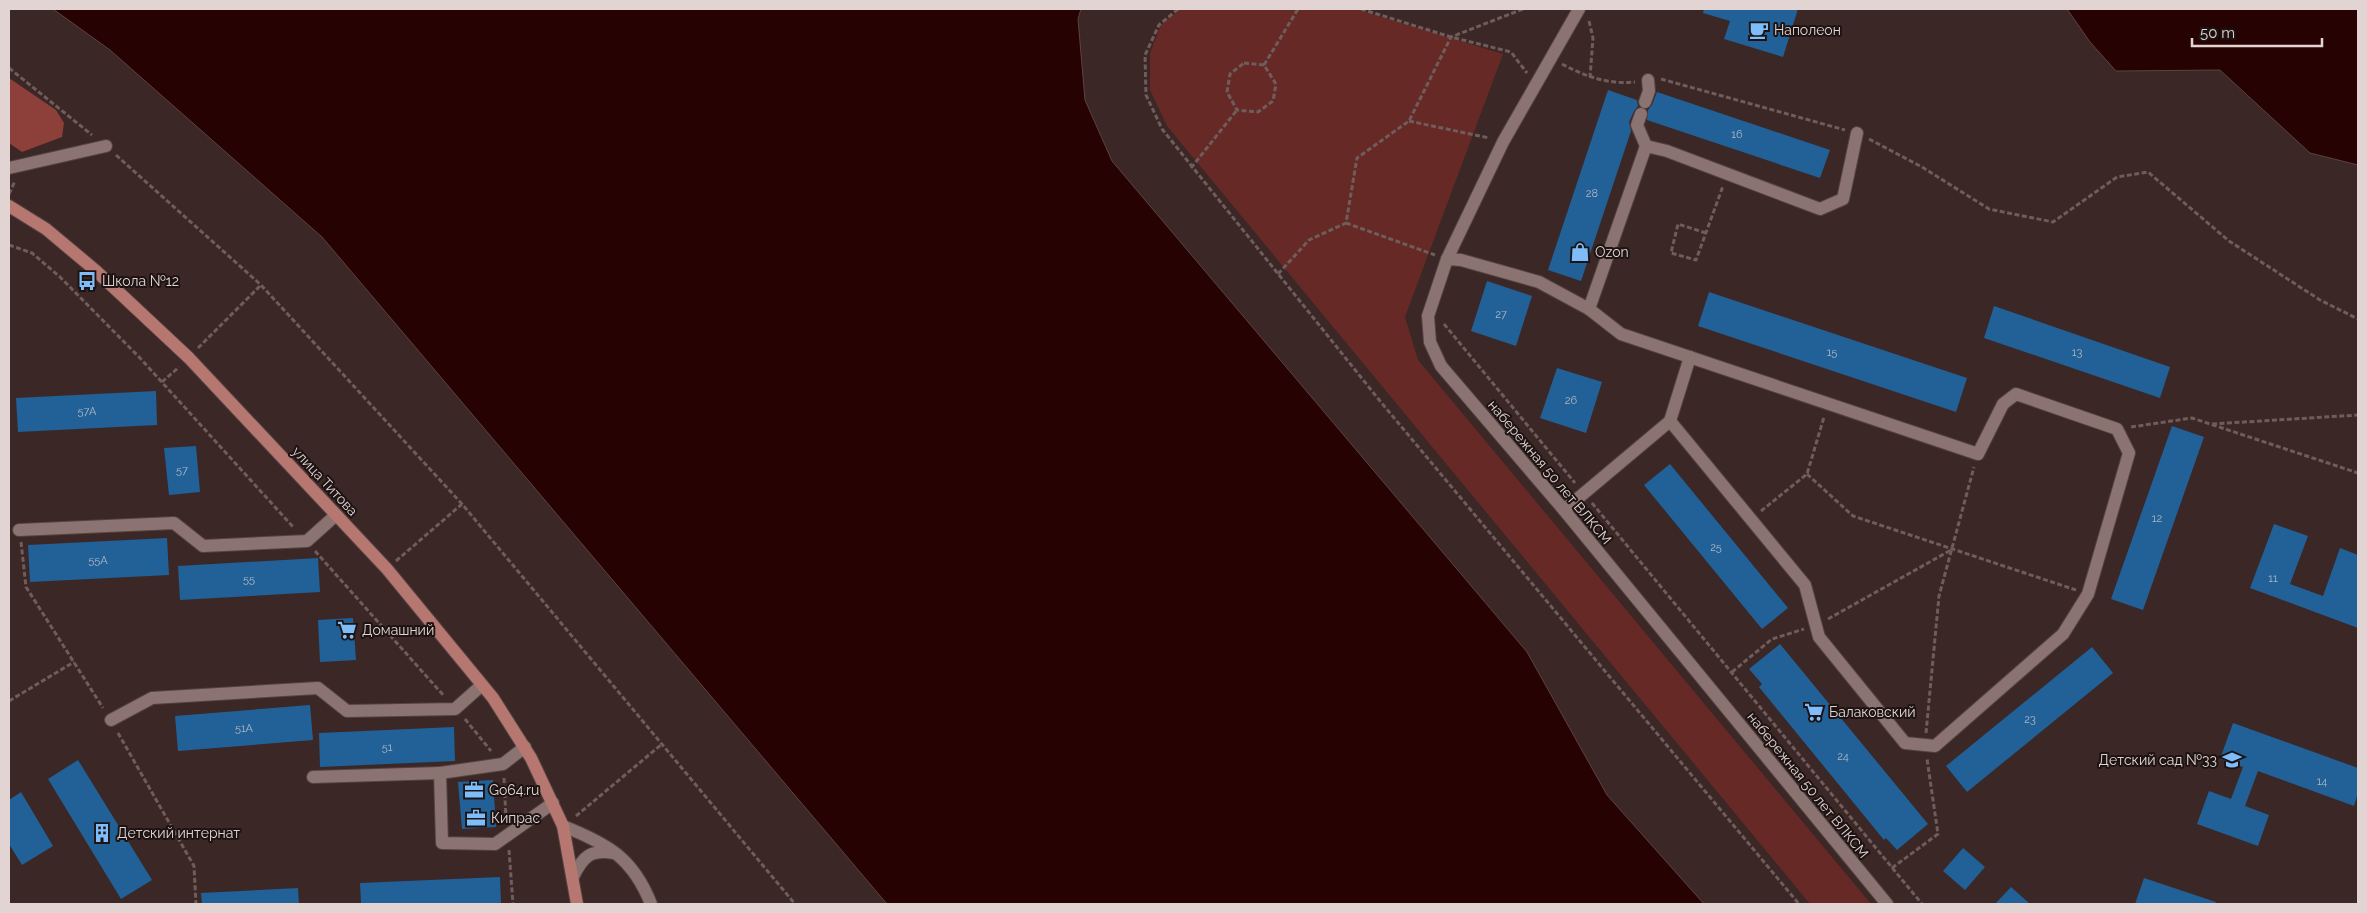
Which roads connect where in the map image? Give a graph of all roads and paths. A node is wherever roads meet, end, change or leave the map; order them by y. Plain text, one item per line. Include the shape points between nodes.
1 (1178, 9) edge
2 (1298, 9) edge
3 (1362, 9) edge
4 (1524, 9) edge
5 (1583, 10) edge
6 (1451, 38) junction
7 (1551, 57) junction
8 (1264, 65) junction
9 (9, 68) edge
10 (1590, 77) junction
11 (1648, 80) junction
12 (1535, 83) junction
13 (1237, 110) junction
14 (1409, 121) junction
15 (1857, 133) junction
16 (1502, 142) junction
17 (106, 146) junction
18 (1646, 146) junction
19 (9, 168) edge
20 (1191, 168) junction
21 (1727, 174) junction
22 (9, 206) edge
23 (1346, 223) junction
24 (1706, 233) junction
25 (1447, 259) junction
26 (1278, 274) junction
27 (261, 285) junction
28 (1589, 309) junction
29 (2358, 319) edge
30 (225, 321) dead end
31 (1441, 321) dead end
32 (1690, 358) junction
33 (1828, 404) junction
34 (2358, 414) edge
35 (1670, 421) junction
36 (2209, 424) junction
37 (2117, 429) junction
38 (1978, 454) junction
39 (2358, 473) edge
40 (1807, 474) junction
41 (1584, 494) junction
42 (462, 504) junction
43 (1564, 510) junction
44 (336, 515) junction
45 (1751, 519) junction
46 (19, 530) dead end
47 (1952, 550) junction
48 (387, 569) junction
49 (2088, 594) junction
50 (1816, 625) junction
51 (74, 662) dead end
52 (1732, 672) junction
53 (482, 685) junction
54 (9, 700) edge
55 (111, 720) dead end
56 (662, 744) junction
57 (1925, 745) junction
58 (525, 747) junction
59 (440, 773) junction
60 (313, 777) dead end
61 (553, 803) junction
62 (563, 826) junction
63 (617, 853) junction
64 (1892, 868) junction
65 (572, 877) junction
66 (577, 904) edge
67 (651, 904) edge
68 (795, 904) edge
69 (1799, 904) edge
70 (1887, 904) edge
71 (1922, 904) edge

1 - 20 path via 1159,25 1145,55 1146,95 1162,129
2 - 8 path
3 - 6 path
4 - 6 path
5 - 7 street, набережная 50 лет ВЛКСМ
5 - 10 path via 1593,38
6 - 12 path via 1511,52
6 - 14 path
7 - 10 path
7 - 12 street, набережная 50 лет ВЛКСМ
8 - 13 path via 1244,63 1230,74 1226,92
8 - 13 path via 1276,84 1272,101 1258,112
9 - 17 path
10 - 11 path via 1623,83
11 - 15 path via 1659,78
11 - 18 street via 1649,91 1637,125
12 - 16 street, набережная 50 лет ВЛКСМ
13 - 20 path
14 - 16 path
14 - 23 path via 1357,158
15 - 21 street via 1843,199 1820,209
15 - 29 path via 1922,167 1990,209 2053,222 2116,177 2148,172 2228,241 2320,300
16 - 25 street, набережная 50 лет ВЛКСМ
17 - 19 street
17 - 27 path
18 - 21 street
18 - 28 street
20 - 26 path
21 - 24 path
22 - 44 main road, улица Титова via 46,229 95,270 182,351
23 - 25 path
23 - 26 path via 1310,240
24 - 24 path via 1696,260 1671,253 1678,224
25 - 28 street via 1539,282
25 - 43 street, набережная 50 лет ВЛКСМ via 1428,316 1430,342 1441,366
26 - 69 path
27 - 30 path
27 - 42 path
28 - 32 street via 1621,334
31 - 41 path
32 - 33 street
32 - 35 street
33 - 38 street
33 - 40 path
34 - 36 path
35 - 41 street
35 - 45 street
36 - 37 path via 2192,418
36 - 39 path
37 - 38 street via 2016,394 2003,404
37 - 49 street via 2129,453
38 - 47 path
40 - 45 path
40 - 47 path via 1853,516
41 - 43 street
41 - 52 path
42 - 48 path
42 - 56 path
43 - 70 street, набережная 50 лет ВЛКСМ
44 - 46 street via 307,542 203,546 174,523
44 - 48 main road, улица Титова
45 - 50 street via 1805,585
47 - 49 path
47 - 50 path
47 - 57 path via 1939,596
48 - 53 main road, улица Титова
49 - 57 street via 2063,634 1936,746
50 - 52 path via 1772,639
50 - 57 street via 1819,637 1905,743
51 - 54 path
52 - 64 path
53 - 55 street via 455,708 347,711 318,688 152,698
53 - 58 main road, улица Титова
56 - 62 path
56 - 68 path
57 - 64 path via 1938,834
58 - 59 street via 503,764
58 - 61 main road, улица Титова
59 - 60 street
59 - 61 street via 442,843 495,844
61 - 62 main road, улица Титова
62 - 63 street via 597,840
62 - 65 main road, улица Титова
63 - 65 street via 602,850 589,854
63 - 67 street via 630,864
64 - 71 path
65 - 66 main road, улица Титова

